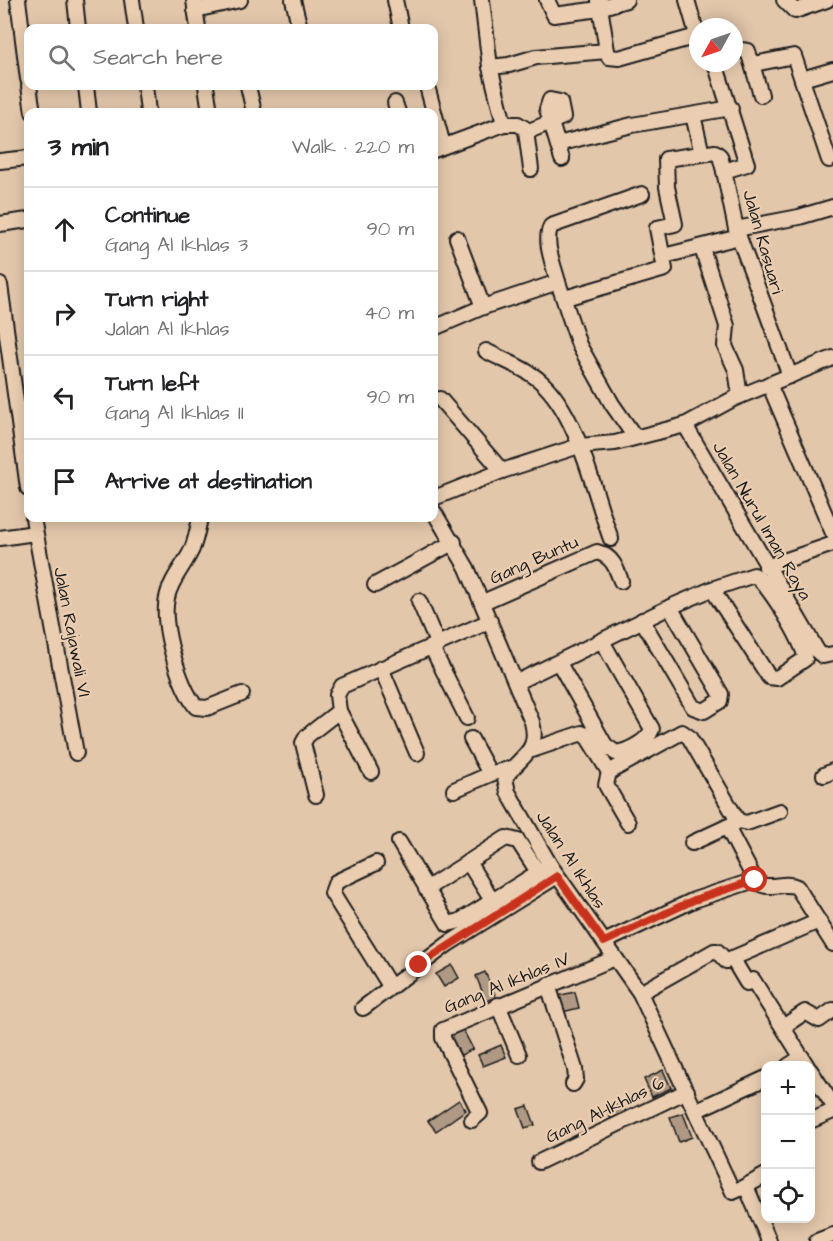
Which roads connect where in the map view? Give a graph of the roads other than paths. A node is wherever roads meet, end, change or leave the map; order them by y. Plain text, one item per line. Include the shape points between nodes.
1 (18, 0) edge
2 (75, 0) edge
3 (132, 0) edge
4 (240, 0) edge
5 (292, 0) edge
6 (395, 0) edge
7 (482, 0) edge
8 (547, 0) edge
9 (626, 0) edge
10 (687, 0) edge
11 (784, 0) edge
12 (828, 0) edge
13 (600, 4) edge
14 (194, 5) edge
15 (692, 18) edge
16 (78, 24) edge
17 (135, 24) edge
18 (197, 24) edge
19 (299, 24) edge
20 (400, 24) edge
21 (689, 39) edge
22 (24, 47) edge
23 (743, 50) edge
24 (607, 51) junction
25 (754, 64) junction
26 (490, 67) junction
27 (833, 70) edge
28 (718, 72) edge
29 (802, 79) junction
30 (30, 90) edge
31 (86, 90) edge
32 (145, 90) edge
33 (207, 90) edge
34 (249, 90) edge
35 (428, 90) edge
36 (761, 95) dead end
37 (32, 108) edge
38 (89, 108) edge
39 (148, 108) edge
40 (209, 108) edge
41 (253, 108) edge
42 (431, 108) edge
43 (731, 108) junction
44 (693, 115) junction
45 (504, 124) junction
46 (526, 130) junction
47 (558, 144) junction
48 (438, 147) edge
49 (702, 154) junction
50 (24, 158) edge
51 (562, 159) dead end
52 (0, 161) edge
53 (827, 161) edge
54 (531, 169) dead end
55 (724, 171) junction
56 (642, 194) dead end
57 (833, 207) edge
58 (24, 221) edge
59 (0, 224) edge
60 (738, 233) junction
61 (457, 238) dead end
62 (702, 248) junction
63 (664, 256) junction
64 (558, 282) junction
65 (0, 285) edge
66 (565, 298) junction
67 (483, 307) junction
68 (438, 326) edge
69 (486, 351) dead end
70 (833, 358) edge
71 (790, 376) junction
72 (769, 384) junction
73 (740, 396) junction
74 (441, 399) dead end
75 (685, 425) junction
76 (635, 437) junction
77 (579, 446) junction
78 (24, 459) edge
79 (502, 471) junction
80 (438, 496) edge
81 (438, 518) edge
82 (34, 522) edge
83 (199, 522) edge
84 (35, 533) junction
85 (833, 533) edge
86 (0, 538) edge
87 (611, 539) dead end
88 (454, 542) junction
89 (833, 544) edge
90 (766, 567) junction
91 (621, 581) dead end
92 (375, 585) dead end
93 (712, 589) junction
94 (419, 601) dead end
95 (483, 602) junction
96 (670, 607) junction
97 (642, 620) junction
98 (490, 621) junction
99 (602, 641) junction
100 (435, 646) junction
101 (833, 654) edge
102 (559, 663) junction
103 (381, 668) junction
104 (517, 682) junction
105 (242, 694) dead end
106 (339, 711) junction
107 (467, 718) dead end
108 (471, 739) dead end
109 (532, 750) junction
110 (76, 753) dead end
111 (417, 753) dead end
112 (512, 768) junction
113 (371, 772) dead end
114 (609, 772) junction
115 (490, 774) junction
116 (454, 790) dead end
117 (316, 795) dead end
118 (780, 811) dead end
119 (628, 823) dead end
120 (732, 824) junction
121 (399, 842) dead end
122 (692, 843) dead end
123 (468, 862) junction
124 (376, 863) dead end
125 (548, 871) junction
126 (755, 880) junction
127 (426, 889) junction
128 (493, 902) junction
129 (819, 921) junction
130 (604, 942) junction
131 (833, 944) edge
132 (615, 958) junction
133 (732, 958) junction
134 (548, 985) junction
135 (390, 986) junction
136 (640, 993) junction
137 (498, 1005) junction
138 (363, 1008) dead end
139 (833, 1010) edge
140 (783, 1027) junction
141 (519, 1055) dead end
142 (805, 1061) edge
143 (815, 1078) edge
144 (761, 1080) edge
145 (573, 1084) dead end
146 (687, 1091) junction
147 (833, 1105) edge
148 (697, 1110) junction
149 (833, 1111) edge
150 (815, 1119) edge
151 (472, 1120) dead end
152 (539, 1162) dead end
153 (761, 1177) edge
154 (746, 1186) junction
155 (833, 1234) edge
156 (769, 1241) edge
157 (817, 1241) edge

1 - 22 street
2 - 16 street
3 - 17 street
4 - 14 street
5 - 19 street
6 - 20 street
7 - 26 street
8 - 13 street via 554,15
9 - 13 street
10 - 15 street
11 - 12 street via 795,11
13 - 24 street
14 - 18 street
21 - 24 street via 619,58 609,57
23 - 25 street via 748,51
24 - 26 street via 536,57
25 - 29 street via 794,56
25 - 36 street
26 - 45 street
27 - 29 street
28 - 43 street, Jalan Kasuari
29 - 53 street
30 - 37 street
31 - 38 street
32 - 39 street
33 - 40 street
34 - 41 street
35 - 42 street
43 - 44 street
43 - 55 street, Jalan Kasuari via 747,164
44 - 47 street
44 - 49 street
45 - 46 street via 518,124
45 - 48 street
46 - 47 street via 551,123
46 - 54 street
47 - 51 street
49 - 55 street via 717,153
49 - 63 street via 666,159 675,224 657,228
50 - 52 street
55 - 60 street, Jalan Kasuari
56 - 64 street via 551,226 548,235
57 - 60 street
58 - 59 street
60 - 62 street
60 - 71 street, Jalan Kasuari
61 - 67 street
62 - 63 street
62 - 73 street via 727,326 725,346 736,370
63 - 66 street via 663,270
64 - 66 street
64 - 67 street
65 - 78 street
66 - 76 street via 579,345
67 - 68 street
69 - 77 street via 538,379 555,397
70 - 71 street
71 - 72 street
72 - 73 street
72 - 85 street
73 - 75 street
74 - 79 street
75 - 76 street
75 - 90 street, Jalan Nurul Iman Raya
76 - 77 street
77 - 79 street
77 - 87 street
79 - 80 street
81 - 88 street
82 - 84 street, Jalan Rajawali VI
83 - 105 street via 192,549 167,596 172,650 196,707 207,708
84 - 86 street
84 - 110 street, Jalan Rajawali VI
88 - 92 street
88 - 95 street
89 - 90 street
90 - 101 street, Jalan Nurul Iman Raya via 818,652 823,656
91 - 95 street, Gang Buntu via 611,561 597,552
93 - 93 street via 748,576 759,577 804,648 805,660 777,678 769,678
93 - 96 street
94 - 100 street
95 - 98 street
96 - 97 street
96 - 97 street via 721,694 720,701 704,711 693,707
97 - 99 street
98 - 100 street
98 - 104 street
99 - 102 street
99 - 102 street via 652,729 647,737 623,752 616,753 605,745
100 - 103 street
100 - 107 street
102 - 104 street
103 - 106 street via 342,686 337,695
103 - 111 street
104 - 109 street via 535,731
106 - 113 street
106 - 117 street via 303,743
108 - 115 street
109 - 112 street
109 - 114 street via 582,733
112 - 115 street
112 - 125 street, Jalan Al Ikhlas via 505,778 508,792
114 - 119 street via 606,785
114 - 120 street via 677,733 685,733
115 - 116 street
118 - 120 street
120 - 122 street
120 - 126 street
121 - 127 street
123 - 125 street via 511,838
123 - 127 street
123 - 128 street
124 - 135 street via 336,882 332,893
125 - 128 street
125 - 130 street, Jalan Al Ikhlas
125 - 135 street
126 - 129 street via 766,887 792,884
126 - 130 street via 694,900
127 - 128 street via 448,924 455,924
129 - 131 street
129 - 133 street
130 - 132 street, Jalan Al Ikhlas
132 - 134 street, Gang Al Ikhlas IV
132 - 136 street, Jalan Al Ikhlas
133 - 136 street via 724,961 714,951
133 - 140 street via 747,983 753,980
134 - 137 street, Gang Al Ikhlas IV
134 - 145 street via 574,1069
135 - 138 street
136 - 146 street, Jalan Al Ikhlas
137 - 141 street
137 - 151 street, Gang Al Ikhlas IV via 441,1032 480,1113
139 - 140 street via 819,1020 804,1012
140 - 142 street
143 - 147 street
144 - 148 street
146 - 148 street, Jalan Al Ikhlas
146 - 152 street, Gang Al-Ikhlas 6
148 - 154 street, Jalan Al Ikhlas via 733,1192
149 - 150 street
153 - 154 street
154 - 156 street
155 - 157 street

